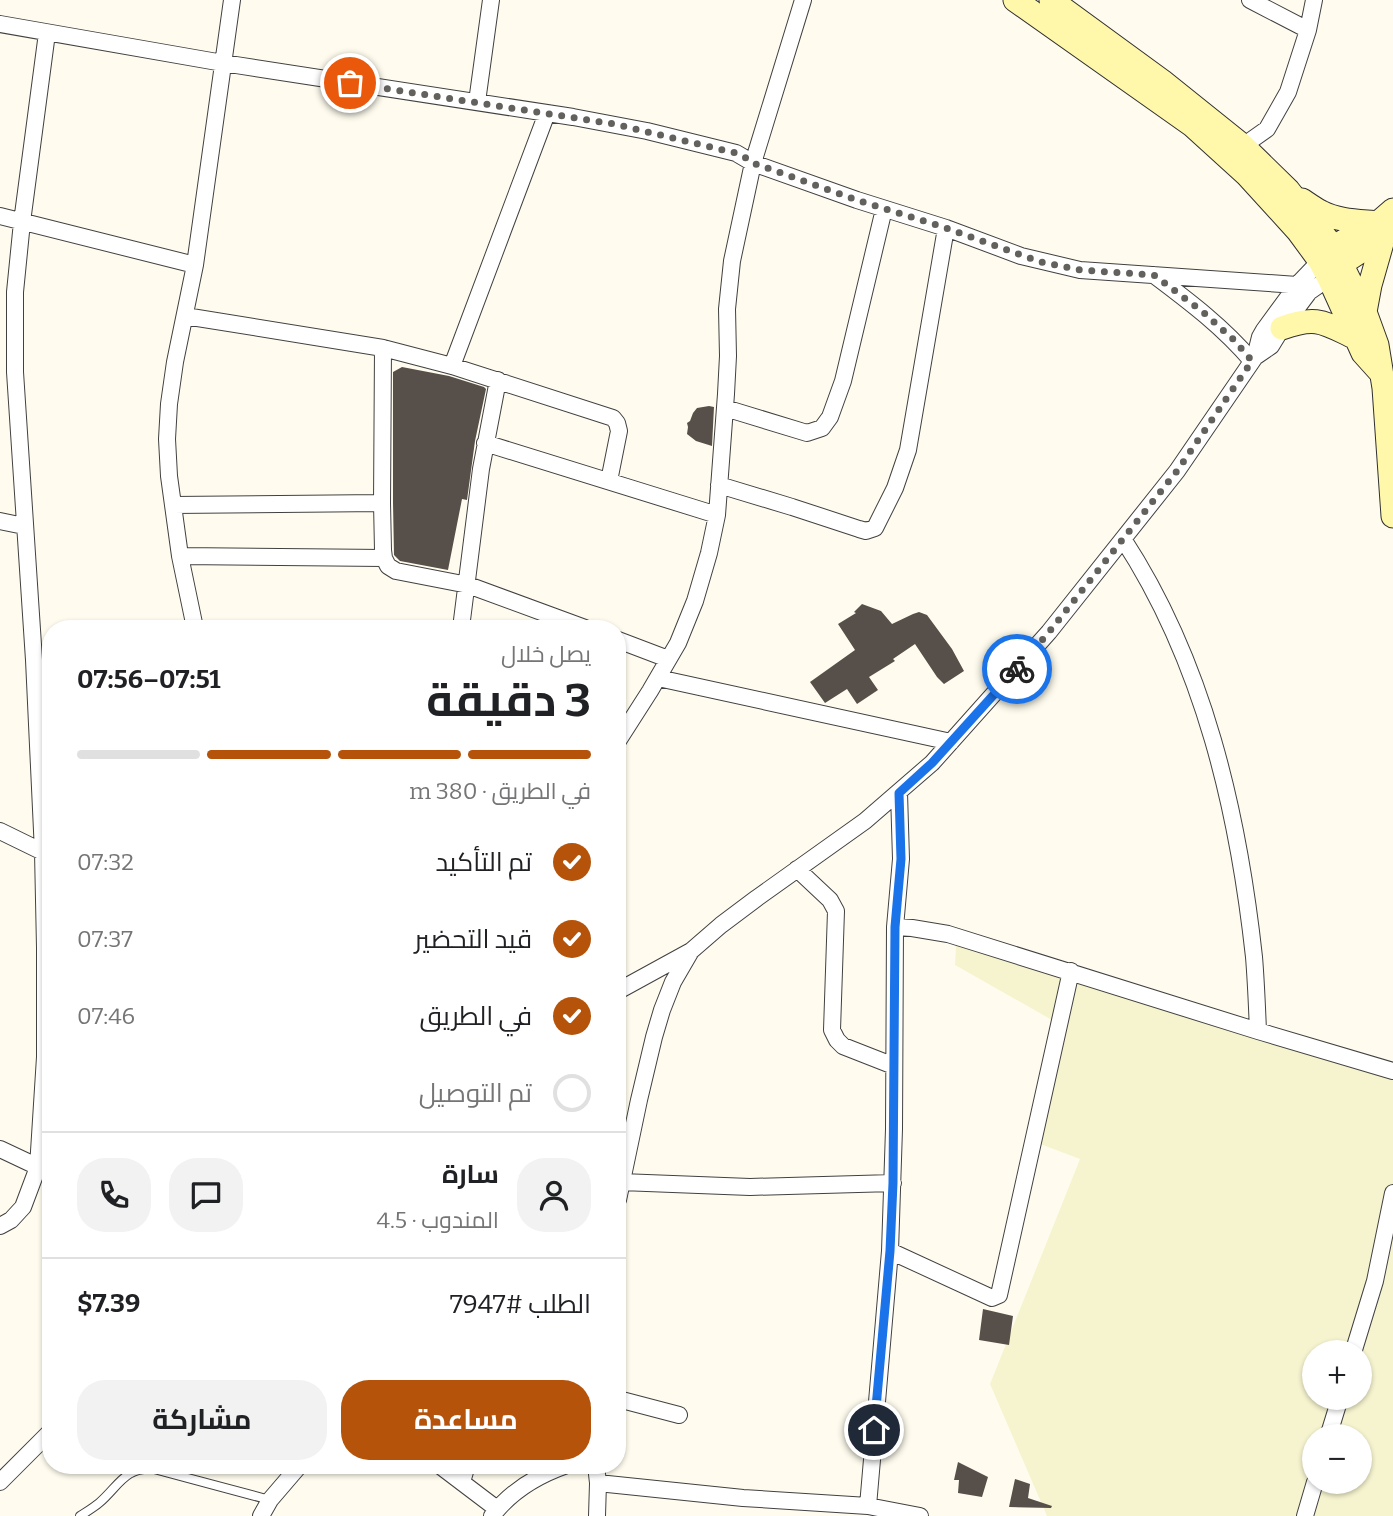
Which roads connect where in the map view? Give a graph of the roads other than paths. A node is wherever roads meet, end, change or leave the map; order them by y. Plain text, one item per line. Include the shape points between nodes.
1 (232, 0) edge
2 (491, 0) edge
3 (803, 0) edge
4 (1016, 0) edge
5 (1250, 0) edge
6 (1314, 0) edge
7 (1058, 2) edge
8 (0, 24) edge
9 (1308, 30) junction
10 (47, 33) junction
11 (223, 63) junction
12 (477, 102) junction
13 (547, 113) junction
14 (1237, 153) junction
15 (753, 163) junction
16 (1289, 190) junction
17 (884, 209) junction
18 (0, 216) edge
19 (22, 222) junction
20 (1387, 225) edge
21 (946, 228) junction
22 (1331, 262) junction
23 (195, 265) junction
24 (1154, 275) junction
25 (1297, 285) junction
26 (8, 290) edge
27 (1365, 312) junction
28 (185, 316) junction
29 (1282, 328) junction
30 (1356, 338) junction
31 (383, 348) junction
32 (1254, 359) junction
33 (452, 366) junction
34 (498, 380) junction
35 (1386, 384) edge
36 (725, 408) junction
37 (485, 443) junction
38 (609, 481) junction
39 (719, 485) junction
40 (382, 503) junction
41 (173, 505) junction
42 (717, 515) junction
43 (1393, 516) edge
44 (0, 521) edge
45 (24, 526) junction
46 (1124, 539) junction
47 (180, 555) junction
48 (384, 558) junction
49 (468, 585) junction
50 (193, 620) edge
51 (462, 620) edge
52 (563, 620) edge
53 (626, 643) edge
54 (42, 654) edge
55 (668, 659) junction
56 (658, 678) junction
57 (626, 728) edge
58 (951, 741) junction
59 (899, 793) junction
60 (0, 831) edge
61 (42, 852) edge
62 (797, 869) junction
63 (895, 927) junction
64 (691, 951) junction
65 (1071, 971) junction
66 (626, 987) edge
67 (1258, 1031) junction
68 (894, 1066) junction
69 (1393, 1071) edge
70 (0, 1149) edge
71 (626, 1151) edge
72 (42, 1169) edge
73 (626, 1172) edge
74 (42, 1174) edge
75 (893, 1183) junction
76 (1393, 1193) edge
77 (0, 1226) edge
78 (890, 1251) junction
79 (1357, 1340) edge
80 (626, 1401) edge
81 (679, 1415) dead end
82 (42, 1440) edge
83 (129, 1474) edge
84 (173, 1474) edge
85 (292, 1474) edge
86 (451, 1474) edge
87 (464, 1474) edge
88 (545, 1474) edge
89 (597, 1474) edge
90 (0, 1482) edge
91 (462, 1482) junction
92 (598, 1483) junction
93 (1311, 1494) edge
94 (270, 1500) junction
95 (868, 1506) junction
96 (494, 1513) edge
97 (80, 1516) edge
98 (261, 1516) edge
99 (597, 1516) edge
100 (920, 1516) edge
101 (1305, 1516) edge

1 - 11 street
2 - 12 street
3 - 15 street
4 - 14 main road
5 - 9 street
6 - 9 street
7 - 14 main road via 1162,81
8 - 10 street
9 - 14 street via 1288,92 1267,129
10 - 11 street
10 - 19 street
11 - 12 street
11 - 23 street
12 - 13 street
13 - 15 street via 647,131 736,153
13 - 33 street
14 - 16 main road
14 - 22 main road via 1298,232
15 - 17 street
15 - 36 street via 728,285
16 - 20 main road via 1322,213
16 - 22 main road
17 - 21 street
17 - 36 street via 843,381 822,428 807,433
18 - 19 street
19 - 23 street
19 - 26 street
20 - 22 main road
20 - 27 main road
21 - 24 street via 1061,267
21 - 39 street via 908,450 875,528 866,531
22 - 25 street
22 - 27 main road
22 - 29 street
22 - 30 main road
23 - 28 street
24 - 25 street
24 - 32 street
25 - 32 street via 1260,337
26 - 45 street
27 - 35 main road
28 - 31 street
28 - 41 street via 168,416
29 - 30 main road via 1312,320
29 - 32 street via 1271,346
30 - 35 main road
31 - 33 street
31 - 40 street
32 - 46 street
33 - 34 street
34 - 37 street
34 - 38 street via 613,418 619,431
35 - 43 main road
36 - 39 street
37 - 38 street
37 - 49 street
38 - 42 street
39 - 42 street
40 - 41 street
40 - 48 street
41 - 47 street
42 - 55 street via 695,601
44 - 45 street
45 - 54 street
46 - 58 street via 1049,632
46 - 67 street via 1162,604 1208,721 1245,887
47 - 48 street
47 - 50 street
48 - 49 street via 396,571
49 - 51 street
49 - 52 street
53 - 55 street
55 - 56 street
56 - 57 street
56 - 58 street
58 - 59 street
59 - 62 street
59 - 63 street via 901,859
60 - 61 street
62 - 64 street
62 - 68 street via 830,900 836,912 832,1030 843,1046
63 - 65 street via 948,934
63 - 68 street
64 - 66 street
64 - 71 street via 662,1010
65 - 67 street
65 - 78 street via 999,1294 992,1298
67 - 69 street
68 - 75 street
70 - 72 street
73 - 75 street via 750,1187
74 - 77 street via 23,1207
75 - 78 street
76 - 79 street
78 - 95 street
80 - 81 street
82 - 90 street
83 - 97 lane
84 - 94 lane
85 - 94 street
86 - 91 street
87 - 91 street
88 - 96 street via 524,1485
89 - 92 street
91 - 96 street
92 - 95 street
92 - 99 street
93 - 101 street
94 - 98 street
95 - 100 street

